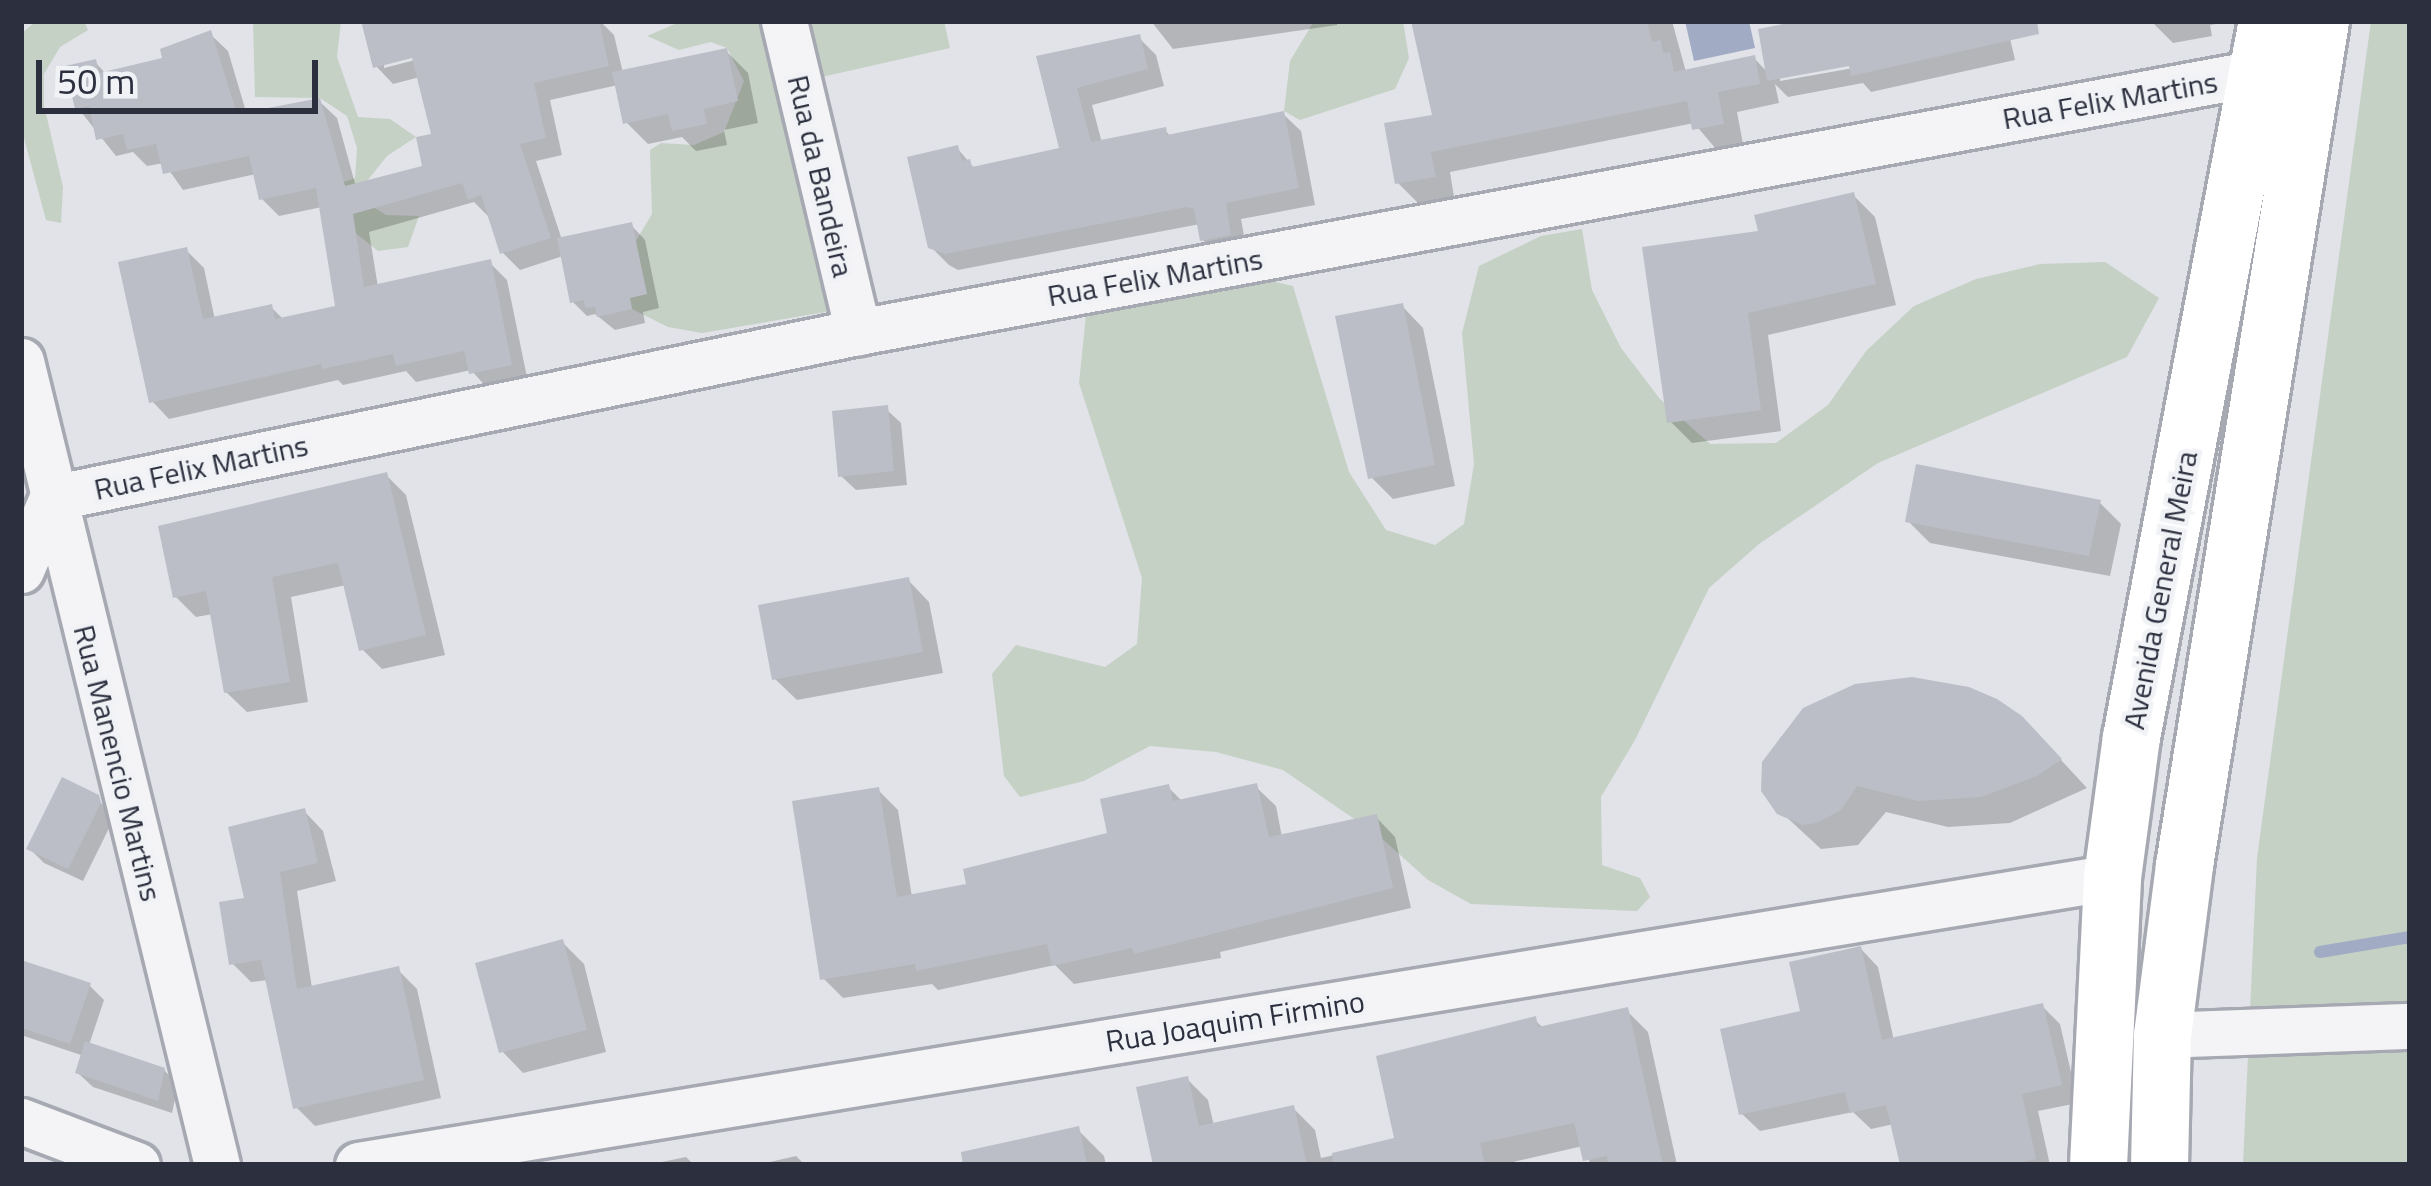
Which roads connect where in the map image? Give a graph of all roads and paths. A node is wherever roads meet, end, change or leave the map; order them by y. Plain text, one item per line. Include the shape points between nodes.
1 (784, 21) edge
2 (2320, 21) edge
3 (2264, 46) edge
4 (858, 332) junction
5 (21, 361) edge
6 (52, 498) junction
7 (21, 570) edge
8 (2112, 877) junction
9 (2410, 1026) edge
10 (2162, 1035) junction
11 (21, 1121) edge
12 (136, 1165) edge
13 (217, 1165) edge
14 (358, 1165) edge
15 (2098, 1165) edge
16 (2159, 1165) edge

1 - 4 street, Rua da Bandeira
2 - 10 main road
3 - 4 street, Rua Felix Martins
3 - 8 main road, Avenida General Meira via 2131,737
4 - 6 street, Rua Felix Martins
5 - 6 street, Rua Manencio Martins
6 - 7 street
6 - 13 street, Rua Manencio Martins
8 - 14 street, Rua Joaquim Firmino
8 - 15 main road, Avenida General Meira
9 - 10 street
10 - 16 main road
11 - 12 street

